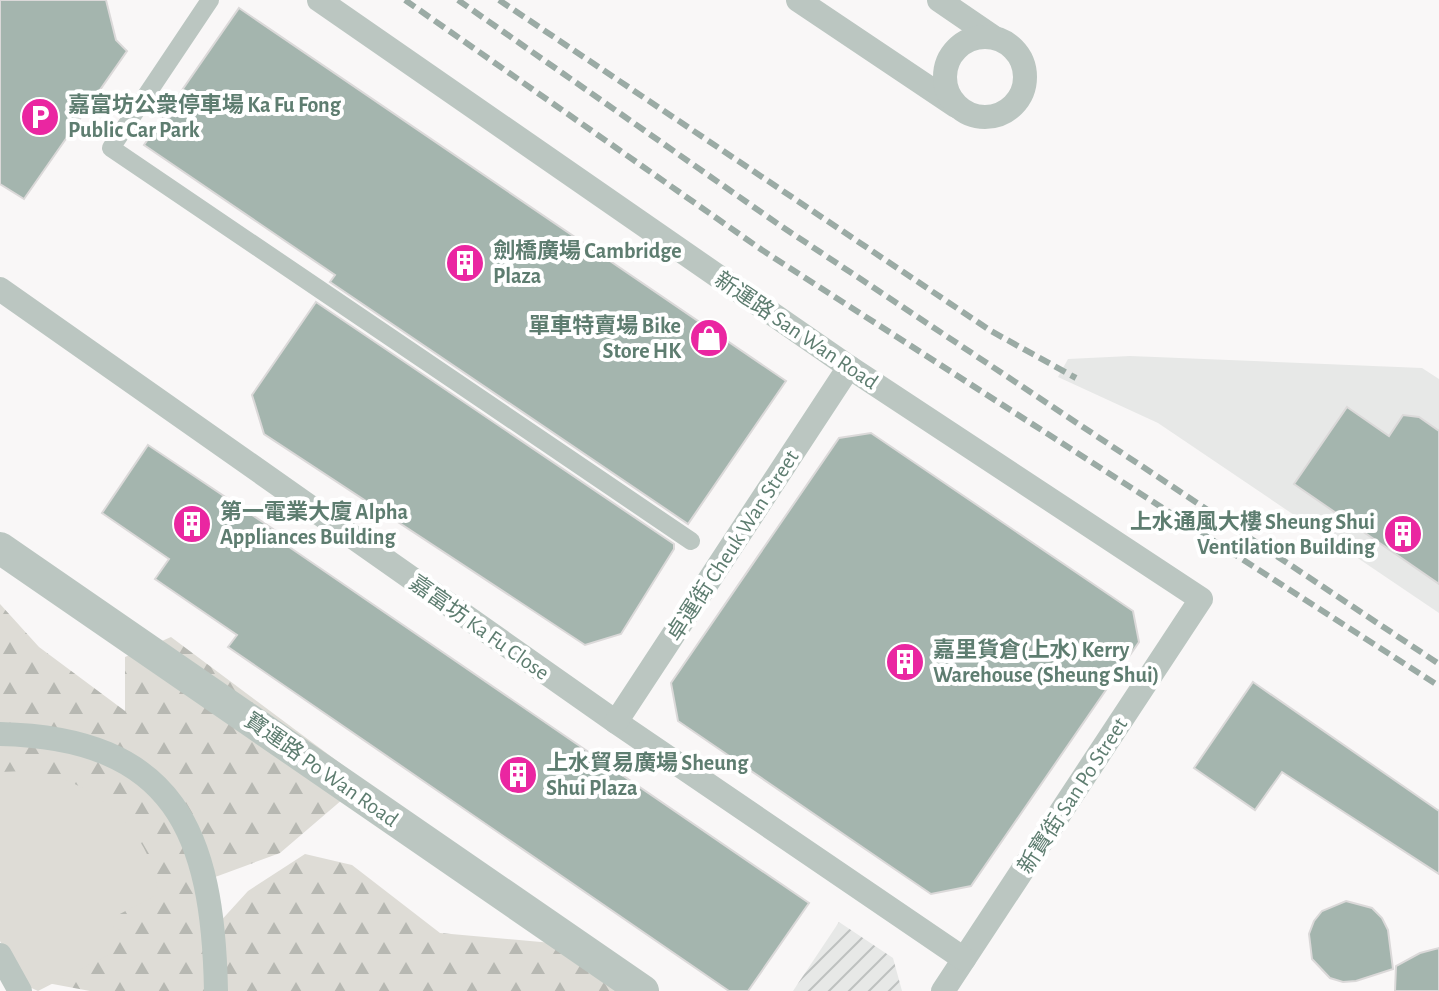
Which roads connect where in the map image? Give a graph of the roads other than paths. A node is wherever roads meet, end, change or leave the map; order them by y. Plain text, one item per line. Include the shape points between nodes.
1 (210, 0) edge
2 (319, 0) edge
3 (798, 0) edge
4 (939, 0) edge
5 (993, 37) junction
6 (958, 108) junction
7 (0, 289) edge
8 (849, 367) junction
9 (691, 541) dead end
10 (0, 548) edge
11 (1201, 599) joint
12 (616, 722) junction
13 (0, 734) edge
14 (0, 955) edge
15 (964, 959) junction
16 (20, 991) edge
17 (216, 991) edge
18 (643, 991) edge
19 (943, 991) edge

1 - 9 street via 111,148
2 - 8 street, 新運路 San Wan Road
3 - 6 street
4 - 5 street
5 - 6 street via 967,41 949,59 945,85
5 - 6 street via 1016,51 1026,76 1024,89 1008,110 996,116 982,118
7 - 12 street, 嘉富坊 Ka Fu Close
8 - 11 street, 新運路 San Wan Road
8 - 12 street, 卓運街 Cheuk Wan Street
10 - 18 street, 寶運路 Po Wan Road
11 - 15 street, 新寶街 San Po Street
12 - 15 street, 嘉富坊 Ka Fu Close
13 - 17 street via 72,741 116,757 152,779 183,816 204,867
14 - 16 street
15 - 19 street, 新寶街 San Po Street

